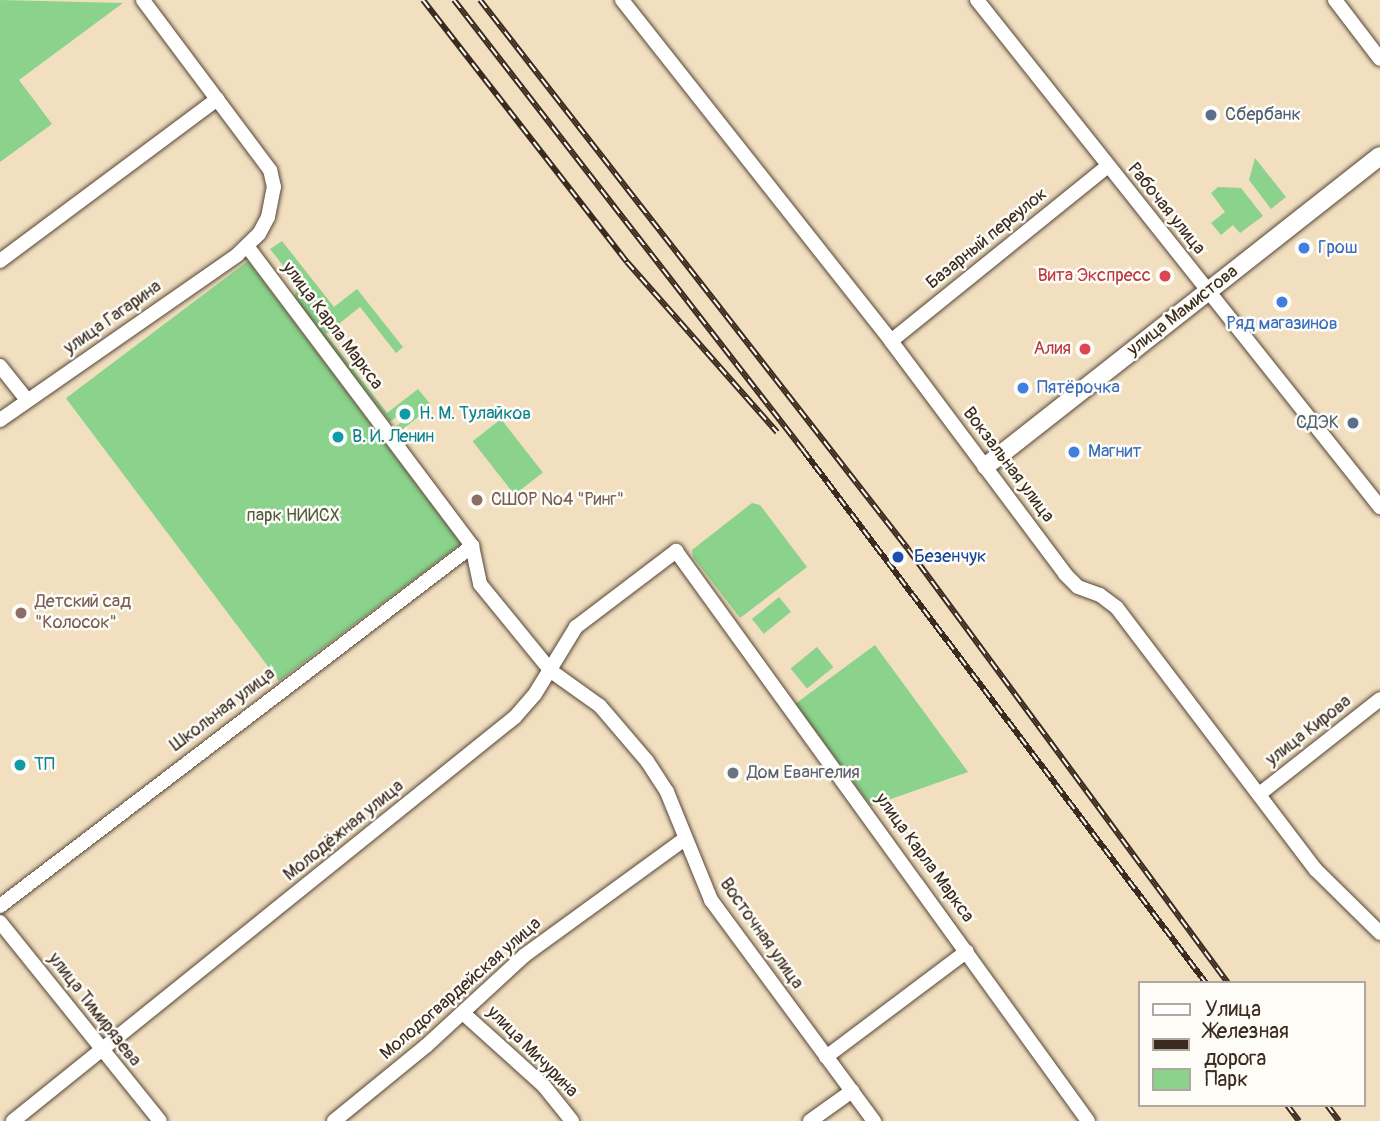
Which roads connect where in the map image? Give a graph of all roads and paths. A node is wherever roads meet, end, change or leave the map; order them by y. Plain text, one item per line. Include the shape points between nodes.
1 (143, 0) edge
2 (977, 0) edge
3 (1335, 0) edge
4 (628, 2) edge
5 (1380, 59) edge
6 (217, 99) junction
7 (1380, 156) edge
8 (1107, 167) junction
9 (247, 246) junction
10 (0, 261) edge
11 (1208, 291) junction
12 (891, 341) junction
13 (0, 366) edge
14 (27, 400) junction
15 (0, 419) edge
16 (986, 466) junction
17 (1380, 507) edge
18 (472, 546) junction
19 (676, 551) joint
20 (551, 671) junction
21 (1380, 699) edge
22 (1262, 792) junction
23 (683, 840) junction
24 (0, 906) edge
25 (0, 922) edge
26 (1380, 933) edge
27 (967, 951) junction
28 (463, 1013) junction
29 (98, 1049) junction
30 (826, 1057) junction
31 (852, 1091) junction
32 (13, 1121) edge
33 (160, 1121) edge
34 (334, 1121) edge
35 (572, 1121) edge
36 (810, 1121) edge
37 (874, 1121) edge
38 (1088, 1121) edge

1 - 6 street
2 - 8 street, Рабочая улица
3 - 5 street
4 - 12 street, Вокзальная улица
6 - 9 street via 273,179 268,217
6 - 10 street
7 - 11 street, улица Мамистова
8 - 11 street, Рабочая улица
8 - 12 street, Базарный переулок
9 - 14 street, улица Гагарина
9 - 18 street, улица Карла Маркса
11 - 16 street, улица Мамистова
11 - 17 street, Рабочая улица
12 - 16 street, Вокзальная улица
13 - 14 street
14 - 15 street, улица Гагарина
16 - 22 street, Вокзальная улица via 1073,583 1117,608
18 - 20 street, улица Карла Маркса via 480,584
18 - 24 street, Школьная улица
19 - 20 street, Молодёжная улица via 576,627 557,653
19 - 27 street, улица Карла Маркса
20 - 23 street, Восточная улица via 600,706 647,761 667,792
20 - 29 street, Молодёжная улица via 515,717
21 - 22 street, улица Кирова
22 - 26 street, Вокзальная улица via 1316,870
23 - 28 street, Молодогвардейская улица via 525,955
23 - 30 street, Восточная улица via 716,908
25 - 29 street, улица Тимирязева
27 - 30 street
27 - 38 street, улица Карла Маркса
28 - 34 street, Молодогвардейская улица
28 - 35 street, улица Мичурина via 498,1040
29 - 32 street, Молодёжная улица
29 - 33 street, улица Тимирязева
30 - 31 street, Восточная улица
31 - 36 street
31 - 37 street, Восточная улица

